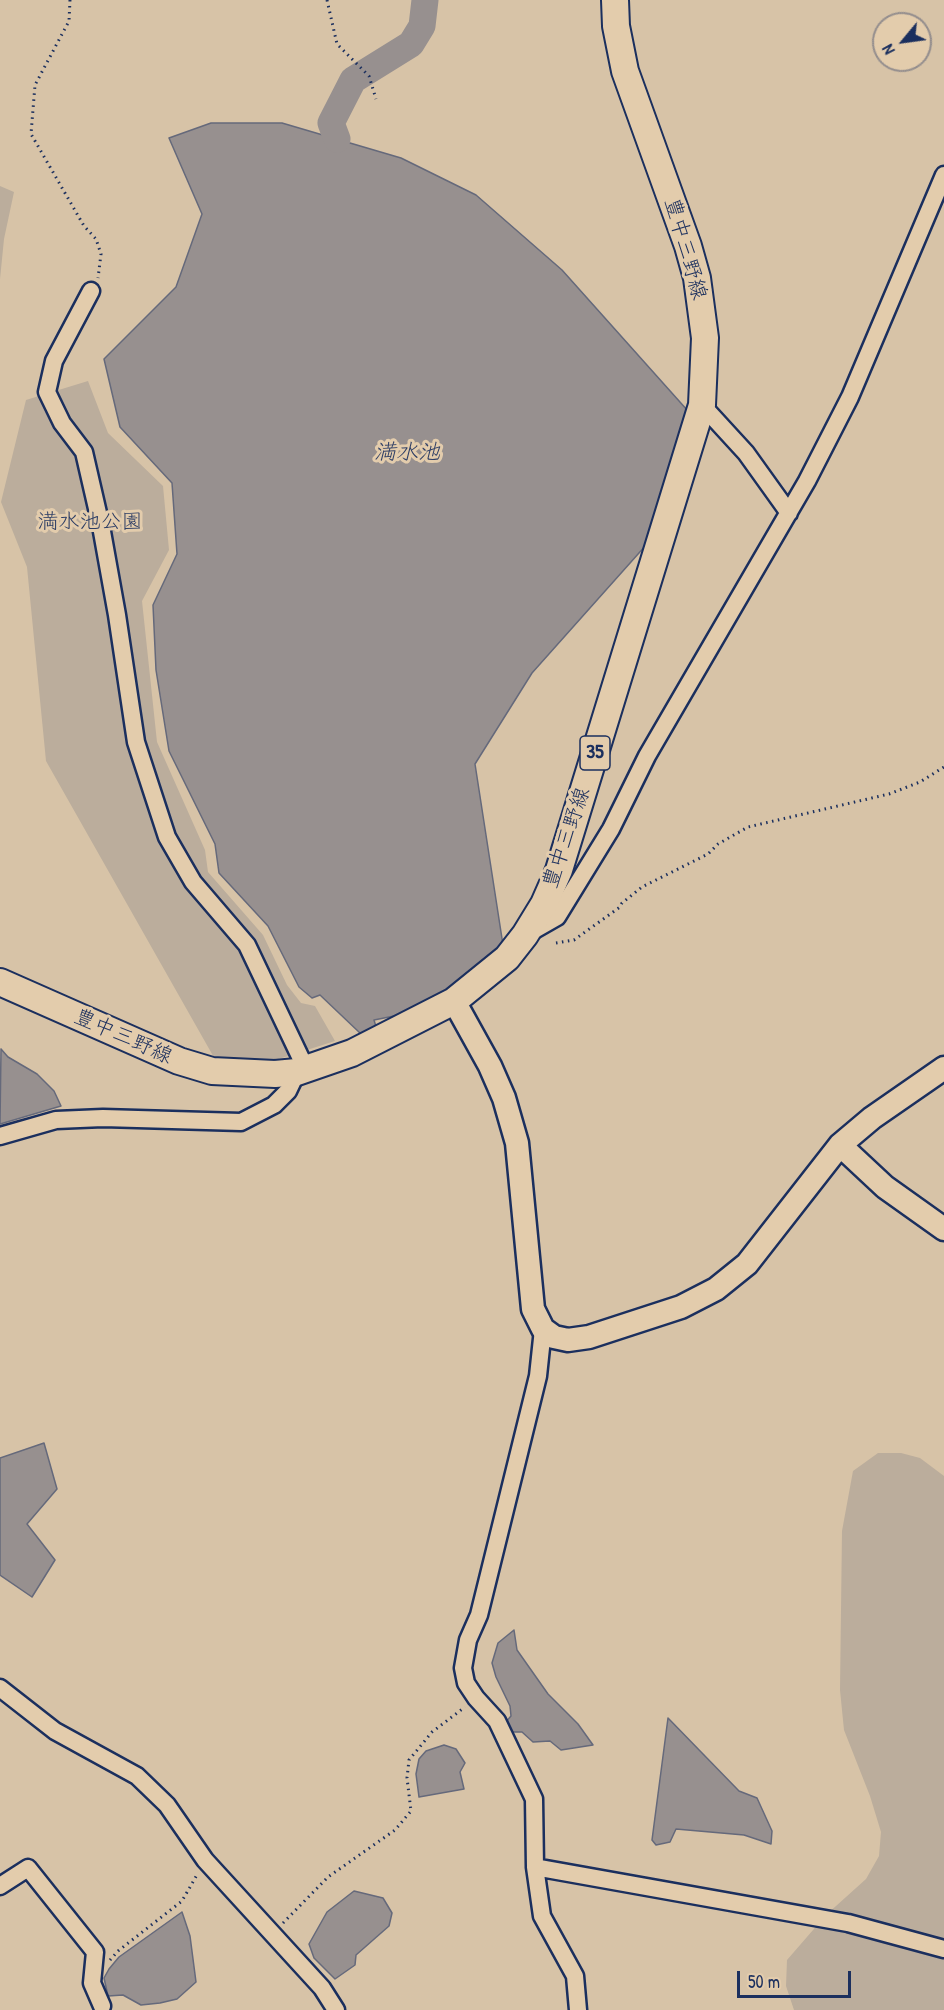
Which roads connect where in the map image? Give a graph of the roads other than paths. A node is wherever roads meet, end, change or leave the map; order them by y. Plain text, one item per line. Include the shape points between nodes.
1 (615, 0) edge
2 (944, 175) edge
3 (91, 291) road end
4 (702, 405) junction
5 (789, 513) junction
6 (525, 935) junction
7 (0, 982) edge
8 (454, 1001) junction
9 (944, 1068) edge
10 (302, 1070) junction
11 (0, 1136) edge
12 (840, 1145) junction
13 (944, 1229) edge
14 (543, 1329) junction
15 (0, 1688) edge
16 (535, 1868) junction
17 (0, 1886) edge
18 (944, 1949) edge
19 (102, 2006) dead end
20 (336, 2010) edge
21 (578, 2010) edge

1 - 4 main road, 豊中三野線 / 35 via 625,71 697,278 705,338
2 - 5 street via 850,397
3 - 10 street via 54,362 46,392 62,423 84,452 116,604 136,742 167,837 194,882 247,945
4 - 5 street via 746,453
4 - 6 main road, 豊中三野線 / 35 via 559,870
5 - 6 street via 557,917
6 - 8 main road, 豊中三野線 / 35 via 507,958
7 - 10 main road, 豊中三野線 / 35 via 179,1061 212,1071 240,1074
8 - 10 main road, 豊中三野線 / 35 via 352,1053
8 - 14 street via 490,1066 507,1109 516,1143 533,1309
9 - 12 street
10 - 11 street via 274,1105 241,1122 64,1119
12 - 13 street via 885,1186
12 - 14 street via 747,1264 716,1289 681,1307 589,1337 568,1340
14 - 16 street via 538,1376 463,1668 466,1683 497,1721 534,1799
15 - 20 street via 55,1731 137,1776 167,1805 205,1860 322,1988
16 - 18 street via 848,1923
16 - 21 street via 542,1916 575,1976
17 - 19 street via 28,1868 95,1952 92,1983

